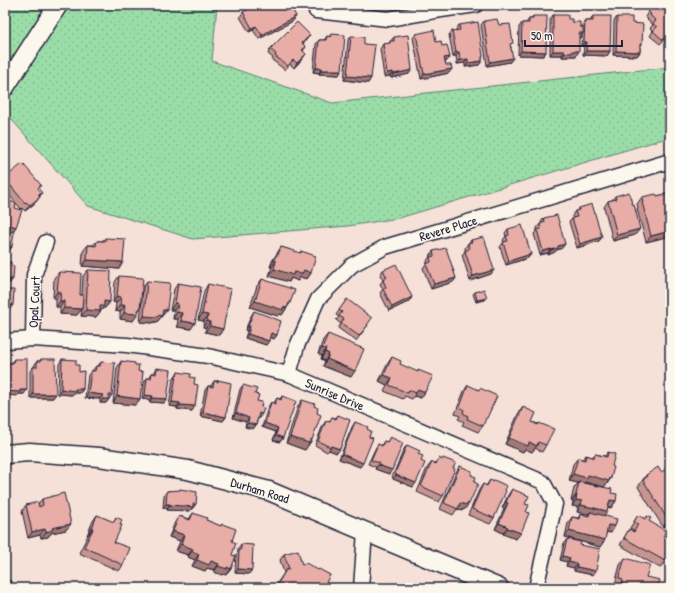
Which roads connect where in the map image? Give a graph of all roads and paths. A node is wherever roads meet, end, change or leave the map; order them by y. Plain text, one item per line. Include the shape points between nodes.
1 (58, 5) edge
2 (476, 5) edge
3 (317, 8) edge
4 (5, 87) edge
5 (670, 160) edge
6 (46, 242) dead end
7 (33, 339) junction
8 (5, 341) edge
9 (289, 374) junction
10 (5, 454) edge
11 (365, 531) junction
12 (361, 588) edge
13 (499, 588) edge
14 (536, 588) edge

1 - 4 main road
2 - 3 street via 388,20
5 - 9 street, Revere Place via 385,247 352,265 318,298 297,346
6 - 7 street, Opal Court via 34,274
7 - 8 street, Sunrise Drive
7 - 9 street, Sunrise Drive via 127,346 208,356
9 - 14 street, Sunrise Drive via 543,482 555,504
10 - 11 main road, Durham Road via 29,452 99,457 188,470 269,491
11 - 12 street
11 - 13 main road, Durham Road

